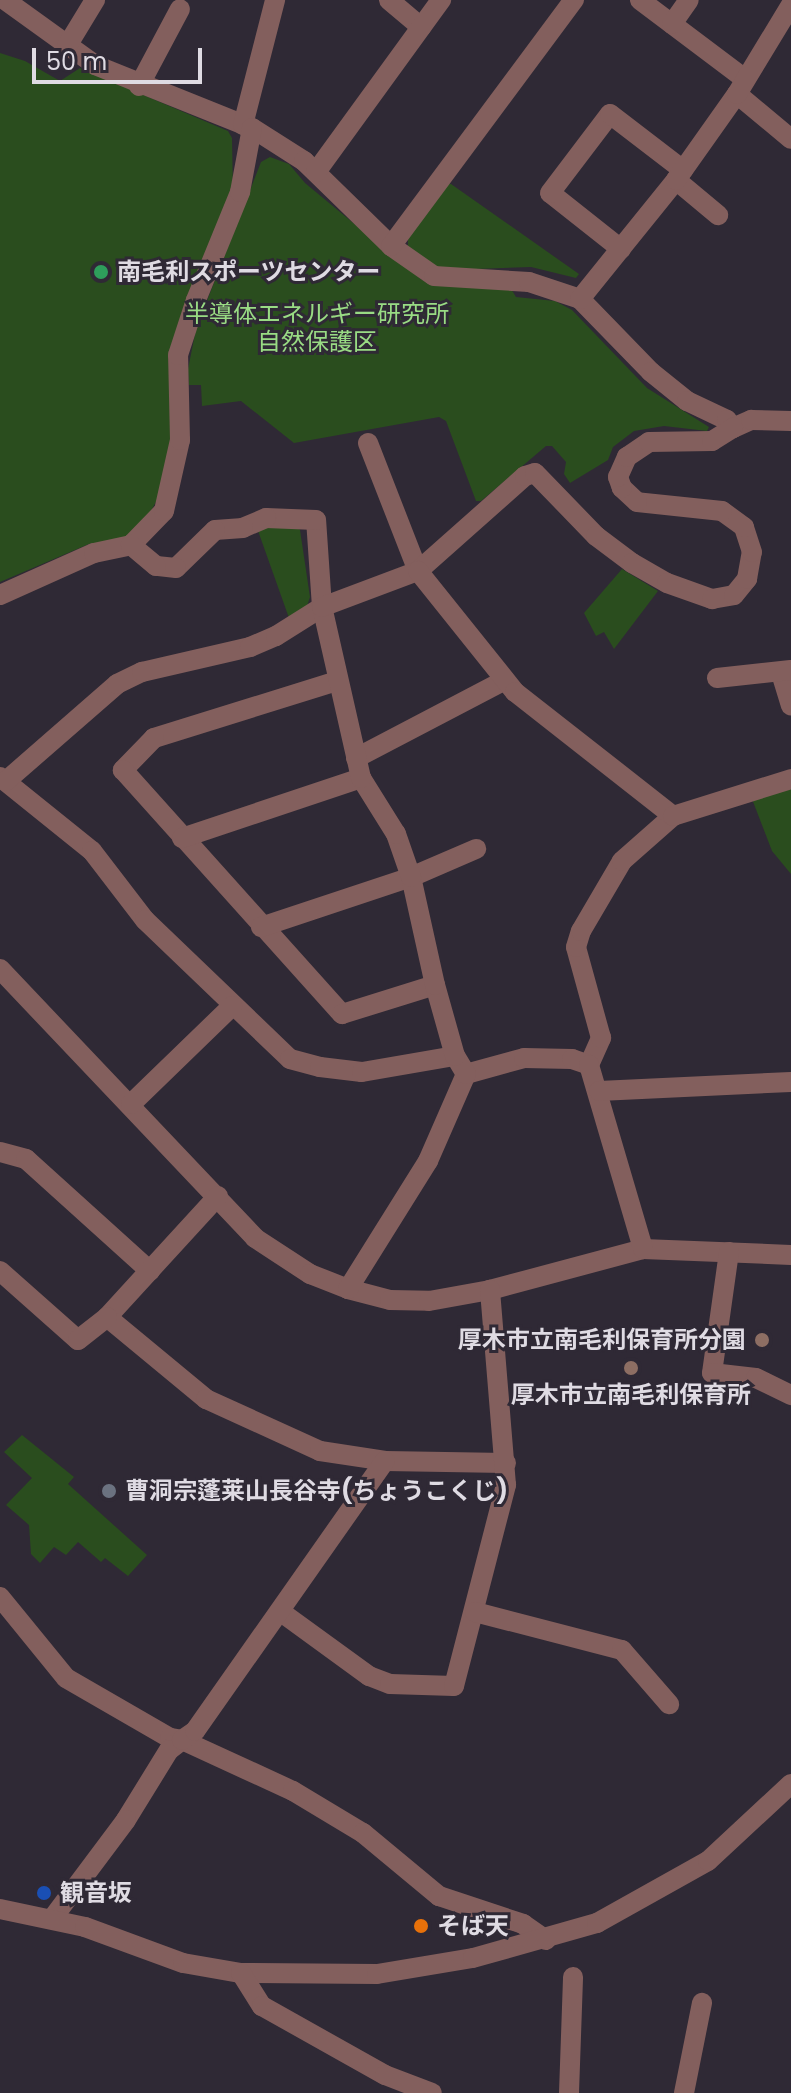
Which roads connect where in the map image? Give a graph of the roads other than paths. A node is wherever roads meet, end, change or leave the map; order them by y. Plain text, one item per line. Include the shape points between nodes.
1 (5, 0) edge
2 (95, 0) edge
3 (275, 0) edge
4 (389, 0) edge
5 (441, 0) edge
6 (574, 0) edge
7 (640, 0) edge
8 (689, 0) edge
9 (791, 5) edge
10 (180, 9) dead end
11 (672, 24) junction
12 (421, 27) junction
13 (67, 46) junction
14 (139, 86) junction
15 (741, 86) junction
16 (247, 127) junction
17 (791, 139) edge
18 (316, 172) junction
19 (679, 175) junction
20 (718, 215) dead end
21 (391, 246) junction
22 (621, 249) junction
23 (580, 299) junction
24 (791, 421) edge
25 (733, 428) junction
26 (368, 443) dead end
27 (131, 545) junction
28 (418, 571) junction
29 (0, 595) edge
30 (322, 607) junction
31 (786, 672) edge
32 (717, 678) dead end
33 (505, 680) junction
34 (337, 681) junction
35 (791, 706) edge
36 (359, 768) junction
37 (3, 779) edge
38 (791, 779) edge
39 (673, 816) junction
40 (182, 838) junction
41 (476, 849) dead end
42 (411, 877) junction
43 (261, 927) junction
44 (0, 969) edge
45 (435, 985) junction
46 (232, 1006) junction
47 (455, 1056) junction
48 (589, 1065) junction
49 (466, 1074) junction
50 (791, 1082) edge
51 (599, 1091) junction
52 (131, 1104) junction
53 (0, 1152) edge
54 (218, 1196) junction
55 (643, 1249) junction
56 (729, 1252) junction
57 (791, 1255) edge
58 (0, 1271) edge
59 (150, 1271) junction
60 (348, 1289) junction
61 (490, 1290) junction
62 (107, 1317) junction
63 (791, 1395) edge
64 (385, 1461) junction
65 (506, 1463) junction
66 (0, 1597) edge
67 (281, 1612) junction
68 (475, 1612) junction
69 (655, 1698) dead end
70 (182, 1740) junction
71 (791, 1784) edge
72 (0, 1909) edge
73 (52, 1919) junction
74 (546, 1940) junction
75 (241, 1973) junction
76 (573, 1977) dead end
77 (702, 2003) dead end
78 (432, 2093) edge
79 (569, 2093) edge
80 (684, 2093) edge

1 - 13 street
2 - 13 street
3 - 16 street
4 - 12 street
5 - 12 street
6 - 21 street
7 - 11 street
8 - 11 street
9 - 15 street
10 - 14 street
11 - 15 street
12 - 18 street
13 - 14 street
14 - 16 street
15 - 17 street
15 - 19 street
16 - 18 street
16 - 27 street via 240,192 178,355 180,440 164,511
18 - 21 street
19 - 20 street
19 - 22 street
19 - 22 street via 610,114 550,193
21 - 23 street via 434,276 529,282
22 - 23 street
23 - 25 street via 651,372
24 - 25 street via 751,420
25 - 28 street via 712,441 649,442 627,457 618,477 637,502 722,511 744,527 752,552 747,579 734,595 712,599 632,563 596,536 535,473 525,476
26 - 28 street
27 - 29 street via 94,553
27 - 30 street via 156,566 176,568 215,530 315,514
28 - 30 street
28 - 33 street
30 - 34 street
30 - 37 street via 250,647 142,672 117,684
31 - 32 street
31 - 35 street
33 - 36 street
33 - 39 street
34 - 36 street
34 - 40 street via 154,738 123,770
36 - 40 street
36 - 42 street via 396,834
37 - 46 street via 92,851 145,920
38 - 39 street
39 - 48 street via 622,861 581,931 576,947 601,1038
40 - 43 street
41 - 42 street
42 - 43 street
42 - 45 street
43 - 45 street via 342,1014
44 - 52 street
45 - 47 street
46 - 47 street via 290,1059 320,1067 362,1072
46 - 52 street
47 - 49 street
48 - 49 street via 572,1059 524,1058
48 - 51 street
49 - 60 street via 428,1161
50 - 51 street via 716,1093
51 - 55 street
52 - 54 street
53 - 59 street via 26,1159
54 - 59 street
54 - 60 street via 255,1238
55 - 56 street
55 - 61 street
56 - 57 street
56 - 63 street via 712,1373 756,1378
58 - 62 street via 78,1340
59 - 62 street
60 - 61 street via 390,1300 429,1301
61 - 65 street
62 - 64 street via 206,1399 320,1451
64 - 65 street
64 - 67 street
65 - 68 street via 506,1485
66 - 70 street via 66,1678
67 - 68 street via 369,1676 390,1684 454,1686
67 - 70 street via 195,1731
68 - 69 street via 622,1650
70 - 73 street via 169,1750 124,1824
70 - 74 street via 293,1791 351,1826 439,1896 523,1924
71 - 74 street via 708,1861 609,1917
72 - 73 street
73 - 75 street via 183,1963
74 - 75 street via 377,1974
75 - 78 street via 262,2006 385,2075
76 - 79 street
77 - 80 street

